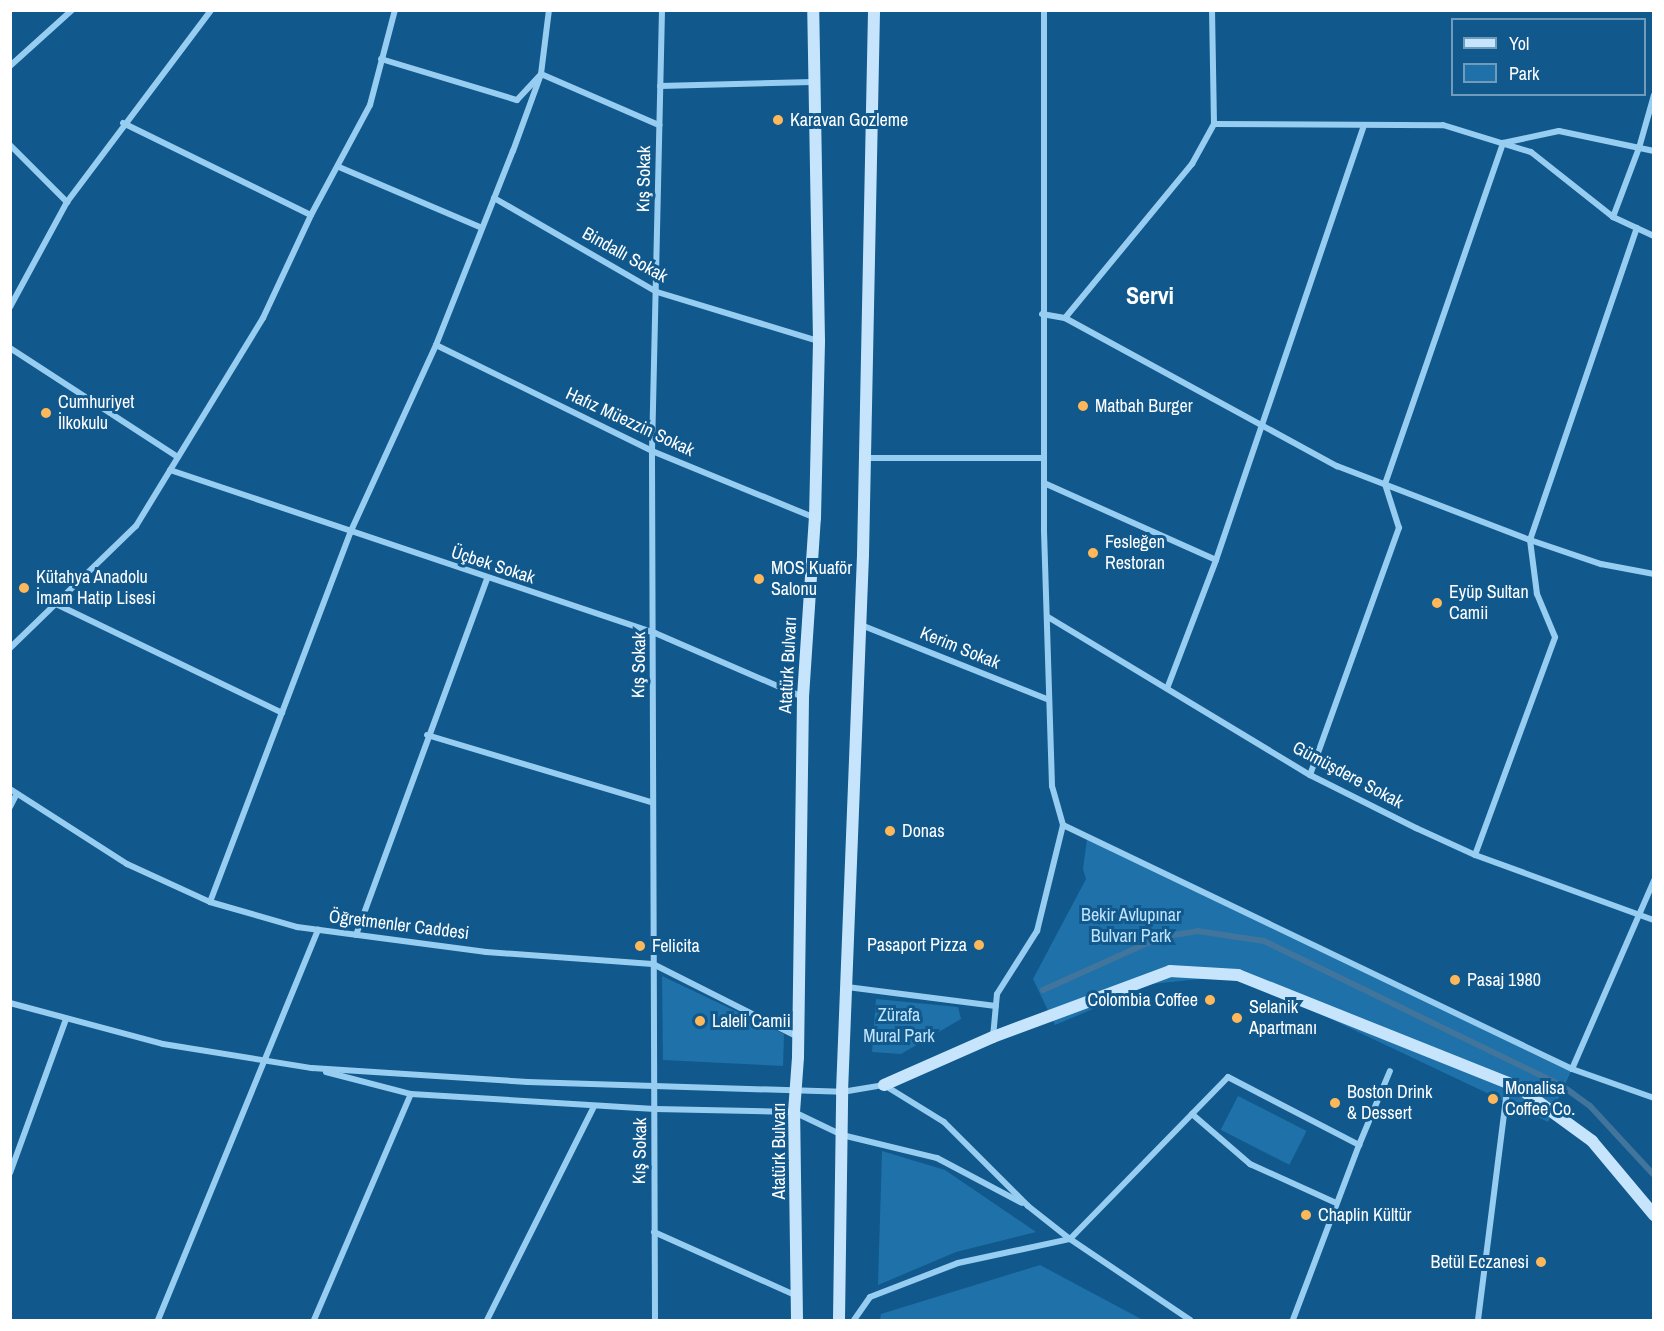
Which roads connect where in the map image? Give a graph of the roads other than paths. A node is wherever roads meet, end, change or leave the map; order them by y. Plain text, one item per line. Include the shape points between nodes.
1 (72, 10) edge
2 (211, 10) edge
3 (395, 10) edge
4 (549, 10) edge
5 (662, 10) edge
6 (813, 10) edge
7 (874, 10) edge
8 (1044, 10) edge
9 (1212, 10) edge
10 (381, 59) junction
11 (10, 66) edge
12 (541, 74) junction
13 (812, 82) junction
14 (660, 86) junction
15 (1653, 95) edge
16 (123, 123) junction
17 (1214, 124) junction
18 (659, 125) junction
19 (1364, 125) junction
20 (1503, 144) junction
21 (10, 145) edge
22 (1639, 148) junction
23 (1653, 151) edge
24 (339, 167) junction
25 (494, 198) junction
26 (67, 202) junction
27 (311, 215) junction
28 (1613, 217) junction
29 (482, 228) junction
30 (1637, 228) junction
31 (1653, 236) edge
32 (657, 292) junction
33 (10, 307) edge
34 (1042, 314) junction
35 (1065, 318) junction
36 (819, 341) junction
37 (436, 345) junction
38 (10, 348) edge
39 (1261, 427) junction
40 (652, 451) junction
41 (178, 457) junction
42 (865, 458) junction
43 (1044, 458) junction
44 (170, 470) junction
45 (1044, 483) junction
46 (1385, 484) junction
47 (815, 518) junction
48 (350, 533) junction
49 (1530, 540) junction
50 (1216, 560) junction
51 (1653, 574) edge
52 (487, 578) junction
53 (56, 604) junction
54 (1048, 617) junction
55 (861, 625) junction
56 (655, 633) junction
57 (10, 648) edge
58 (1168, 686) junction
59 (803, 698) junction
60 (1049, 700) junction
61 (282, 713) junction
62 (427, 735) junction
63 (1311, 775) junction
64 (10, 789) edge
65 (16, 795) junction
66 (651, 802) junction
67 (10, 807) edge
68 (1063, 825) junction
69 (1474, 855) junction
70 (1653, 880) edge
71 (210, 902) junction
72 (1638, 913) junction
73 (1653, 920) edge
74 (318, 930) junction
75 (356, 934) junction
76 (653, 964) junction
77 (847, 987) junction
78 (10, 1002) edge
79 (996, 1006) junction
80 (66, 1019) junction
81 (993, 1036) junction
82 (799, 1038) junction
83 (266, 1063) junction
84 (312, 1068) junction
85 (1572, 1069) junction
86 (1390, 1071) dead end
87 (1509, 1083) junction
88 (657, 1085) junction
89 (884, 1086) junction
90 (797, 1090) junction
91 (842, 1092) junction
92 (411, 1094) junction
93 (1653, 1098) edge
94 (594, 1106) junction
95 (655, 1110) junction
96 (794, 1113) junction
97 (1192, 1114) junction
98 (842, 1135) junction
99 (1359, 1144) junction
100 (10, 1173) edge
101 (1336, 1203) junction
102 (1028, 1206) junction
103 (1653, 1215) edge
104 (654, 1232) junction
105 (1071, 1239) junction
106 (795, 1295) junction
107 (158, 1320) edge
108 (314, 1320) edge
109 (487, 1320) edge
110 (655, 1320) edge
111 (797, 1320) edge
112 (839, 1320) edge
113 (854, 1320) edge
114 (1190, 1320) edge
115 (1293, 1320) edge
116 (1478, 1320) edge

1 - 11 street
2 - 16 street
3 - 10 street
4 - 12 street
5 - 14 street, Kış Sokak
6 - 13 main road, Atatürk Bulvarı
7 - 42 main road
8 - 34 street
9 - 17 street
10 - 12 street via 517,100
10 - 24 street via 370,105
12 - 18 street
12 - 25 street
13 - 14 street
13 - 36 main road, Atatürk Bulvarı
14 - 18 street, Kış Sokak
15 - 22 street
16 - 26 street
16 - 27 street
17 - 19 street
17 - 35 street via 1192,164
18 - 32 street, Kış Sokak
19 - 20 street via 1443,125
19 - 39 street
20 - 22 street via 1559,131
20 - 28 street via 1531,152
20 - 46 street
21 - 26 street
22 - 23 street
22 - 28 street
24 - 27 street
24 - 29 street
25 - 29 street
25 - 32 street, Bindallı Sokak
26 - 33 street
27 - 41 street via 263,318
28 - 30 street
29 - 37 street
30 - 31 street
30 - 49 street
32 - 36 street, Bindallı Sokak
32 - 40 street, Kış Sokak
34 - 35 street
34 - 43 street
35 - 39 street
36 - 47 main road, Atatürk Bulvarı via 812,487
37 - 40 street, Hafız Müezzin Sokak
37 - 48 street
38 - 41 street
39 - 46 street via 1337,466
39 - 50 street
40 - 47 street, Hafız Müezzin Sokak
40 - 56 street, Kış Sokak
41 - 44 street
42 - 43 street
42 - 55 main road
43 - 45 street
44 - 48 street, Üçbek Sokak
44 - 53 street via 136,526
45 - 50 street
45 - 54 street
46 - 49 street
46 - 63 street via 1400,528
47 - 59 main road, Atatürk Bulvarı
48 - 52 street, Üçbek Sokak
48 - 61 street
49 - 51 street via 1601,564
49 - 69 street via 1537,594 1555,638
50 - 58 street
52 - 56 street, Üçbek Sokak
52 - 62 street
53 - 57 street
53 - 61 street
54 - 58 street, Gümüşdere Sokak
54 - 60 street
55 - 60 street, Kerim Sokak
55 - 77 main road
56 - 59 street, Üçbek Sokak
56 - 66 street, Kış Sokak
58 - 63 street, Gümüşdere Sokak
59 - 82 main road, Atatürk Bulvarı
60 - 68 street via 1052,786
61 - 71 street
62 - 66 street
62 - 75 street
63 - 69 street, Gümüşdere Sokak
64 - 65 street, Öğretmenler Caddesi
65 - 67 street
65 - 71 street, Öğretmenler Caddesi via 127,864
66 - 76 street, Kış Sokak
68 - 79 street via 1037,931 997,994
68 - 85 street
69 - 72 street, Gümüşdere Sokak
70 - 72 street
71 - 74 street, Öğretmenler Caddesi
72 - 73 street, Gümüşdere Sokak
72 - 85 street
74 - 75 street, Öğretmenler Caddesi
74 - 83 street
75 - 76 street, Öğretmenler Caddesi via 486,952
76 - 82 street, Öğretmenler Caddesi
76 - 88 street, Kış Sokak
77 - 79 street
77 - 91 main road
78 - 80 street
79 - 81 street
80 - 83 street via 164,1044
80 - 100 street
81 - 87 main road via 1170,971 1238,975
81 - 89 main road
82 - 90 main road, Atatürk Bulvarı
83 - 84 street
83 - 107 street
84 - 88 street via 528,1082
84 - 92 street
85 - 93 street
86 - 99 street
87 - 103 main road via 1592,1141
87 - 116 street
88 - 90 street
88 - 95 street, Kış Sokak
89 - 91 street
89 - 102 street via 944,1122
90 - 91 street
90 - 96 main road, Atatürk Bulvarı
91 - 98 main road
92 - 94 street
92 - 108 street
94 - 95 street
94 - 109 street
95 - 96 street
95 - 104 street, Kış Sokak
96 - 98 street
96 - 106 main road, Atatürk Bulvarı
97 - 99 street via 1228,1077
97 - 101 street via 1250,1164
97 - 105 street
98 - 102 street via 937,1158
98 - 112 main road
99 - 101 street
101 - 115 street
102 - 105 street
104 - 106 street
104 - 110 street, Kış Sokak
105 - 113 street via 958,1263 870,1297
105 - 114 street
106 - 111 main road, Atatürk Bulvarı

